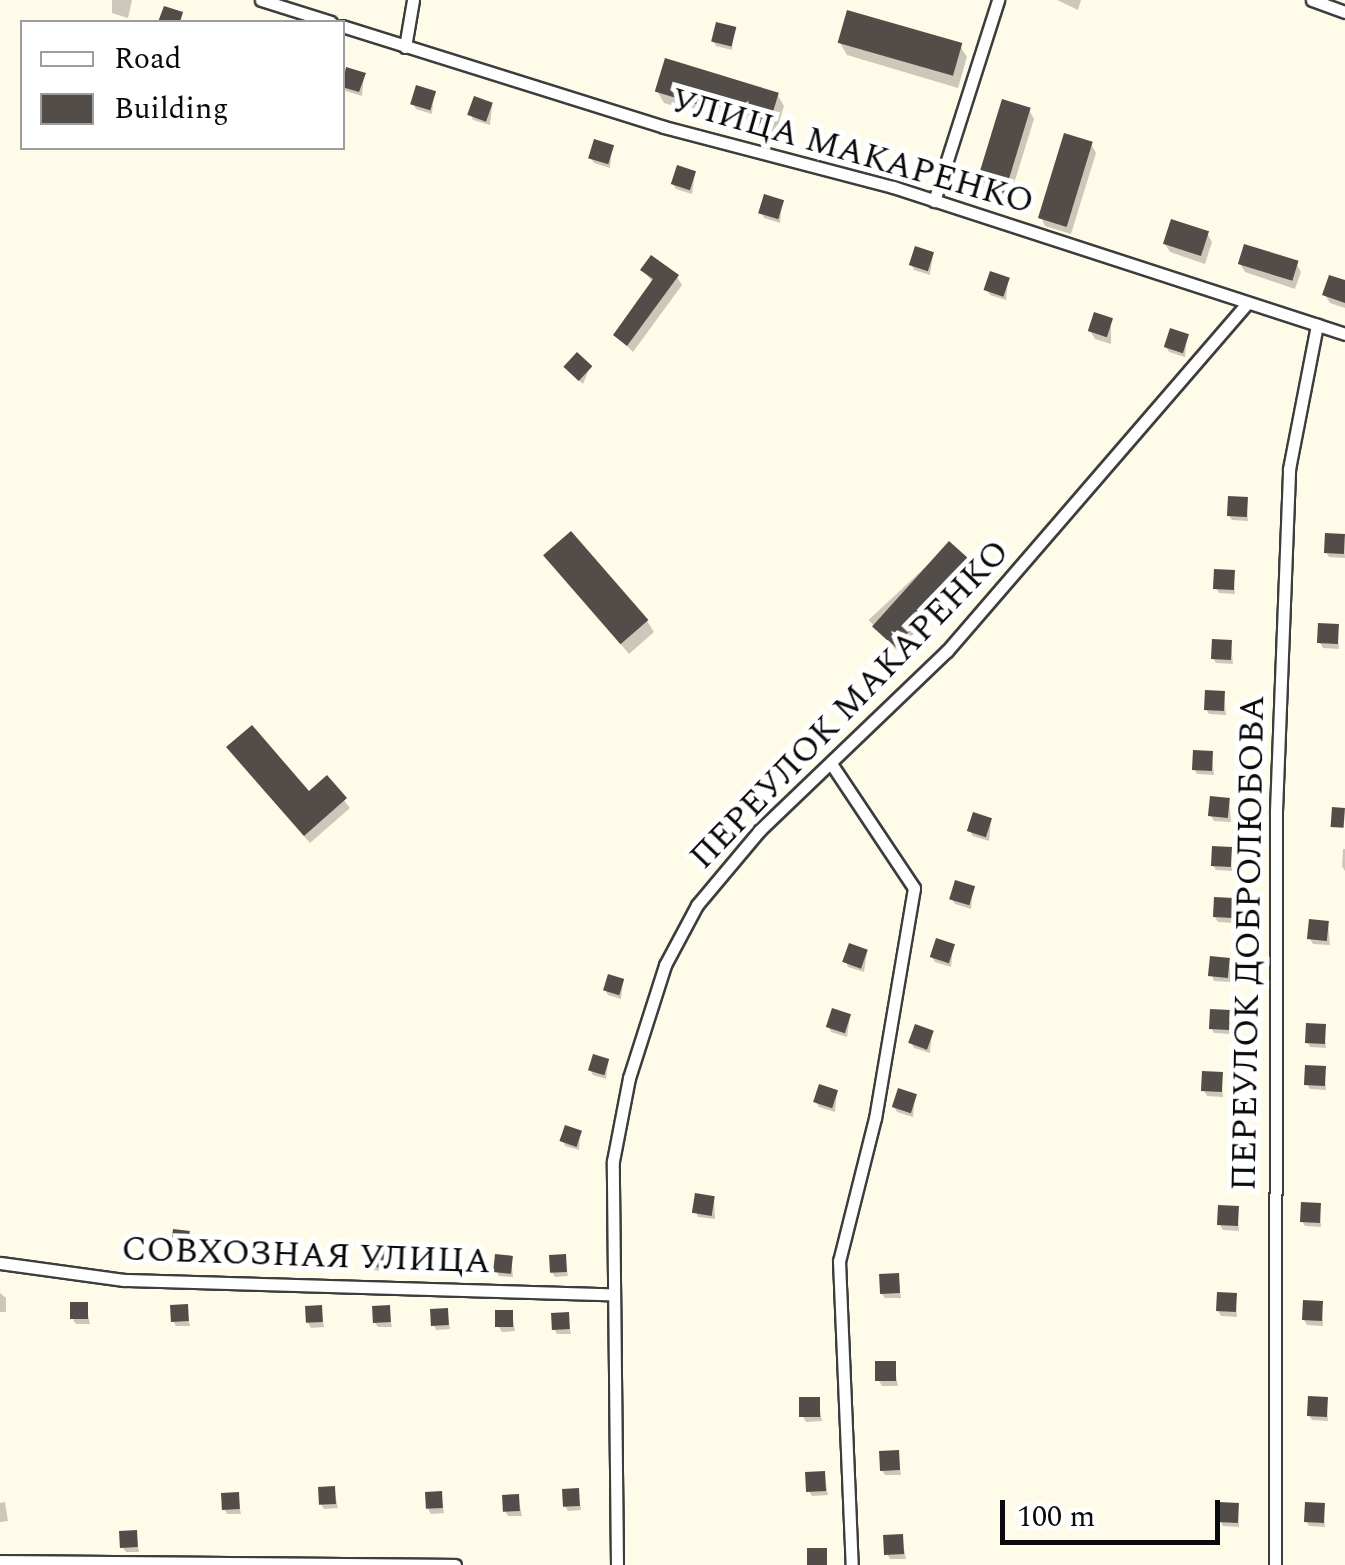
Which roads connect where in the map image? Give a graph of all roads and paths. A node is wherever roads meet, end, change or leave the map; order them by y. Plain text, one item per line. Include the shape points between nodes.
1 (261, 0) edge
2 (413, 0) edge
3 (998, 0) edge
4 (1312, 0) edge
5 (1345, 12) edge
6 (324, 20) edge
7 (345, 27) edge
8 (406, 47) junction
9 (934, 200) junction
10 (1247, 303) junction
11 (1317, 325) junction
12 (1345, 334) edge
13 (832, 765) junction
14 (0, 1263) edge
15 (610, 1294) junction
16 (0, 1561) edge
17 (455, 1565) edge
18 (618, 1565) edge
19 (852, 1565) edge
20 (1275, 1565) edge

1 - 6 street
2 - 8 street
3 - 9 street
4 - 5 street
7 - 8 street, УЛИЦА МАКАРЕНКО
8 - 9 street, УЛИЦА МАКАРЕНКО via 664,127
9 - 10 street, УЛИЦА МАКАРЕНКО
10 - 11 street, УЛИЦА МАКАРЕНКО
10 - 13 street, ПЕРЕУЛОК МАКАРЕНКО via 947,651
11 - 12 street, УЛИЦА МАКАРЕНКО
11 - 20 street, ПЕРЕУЛОК ДОБРОЛЮБОВА via 1289,469 1276,810
13 - 15 street, ПЕРЕУЛОК МАКАРЕНКО via 759,831 697,905 664,966 612,1161
13 - 19 street via 914,888 875,1118 839,1261
14 - 15 street, СОВХОЗНАЯ УЛИЦА via 124,1280
15 - 18 street, ПЕРЕУЛОК МАКАРЕНКО
16 - 17 street

